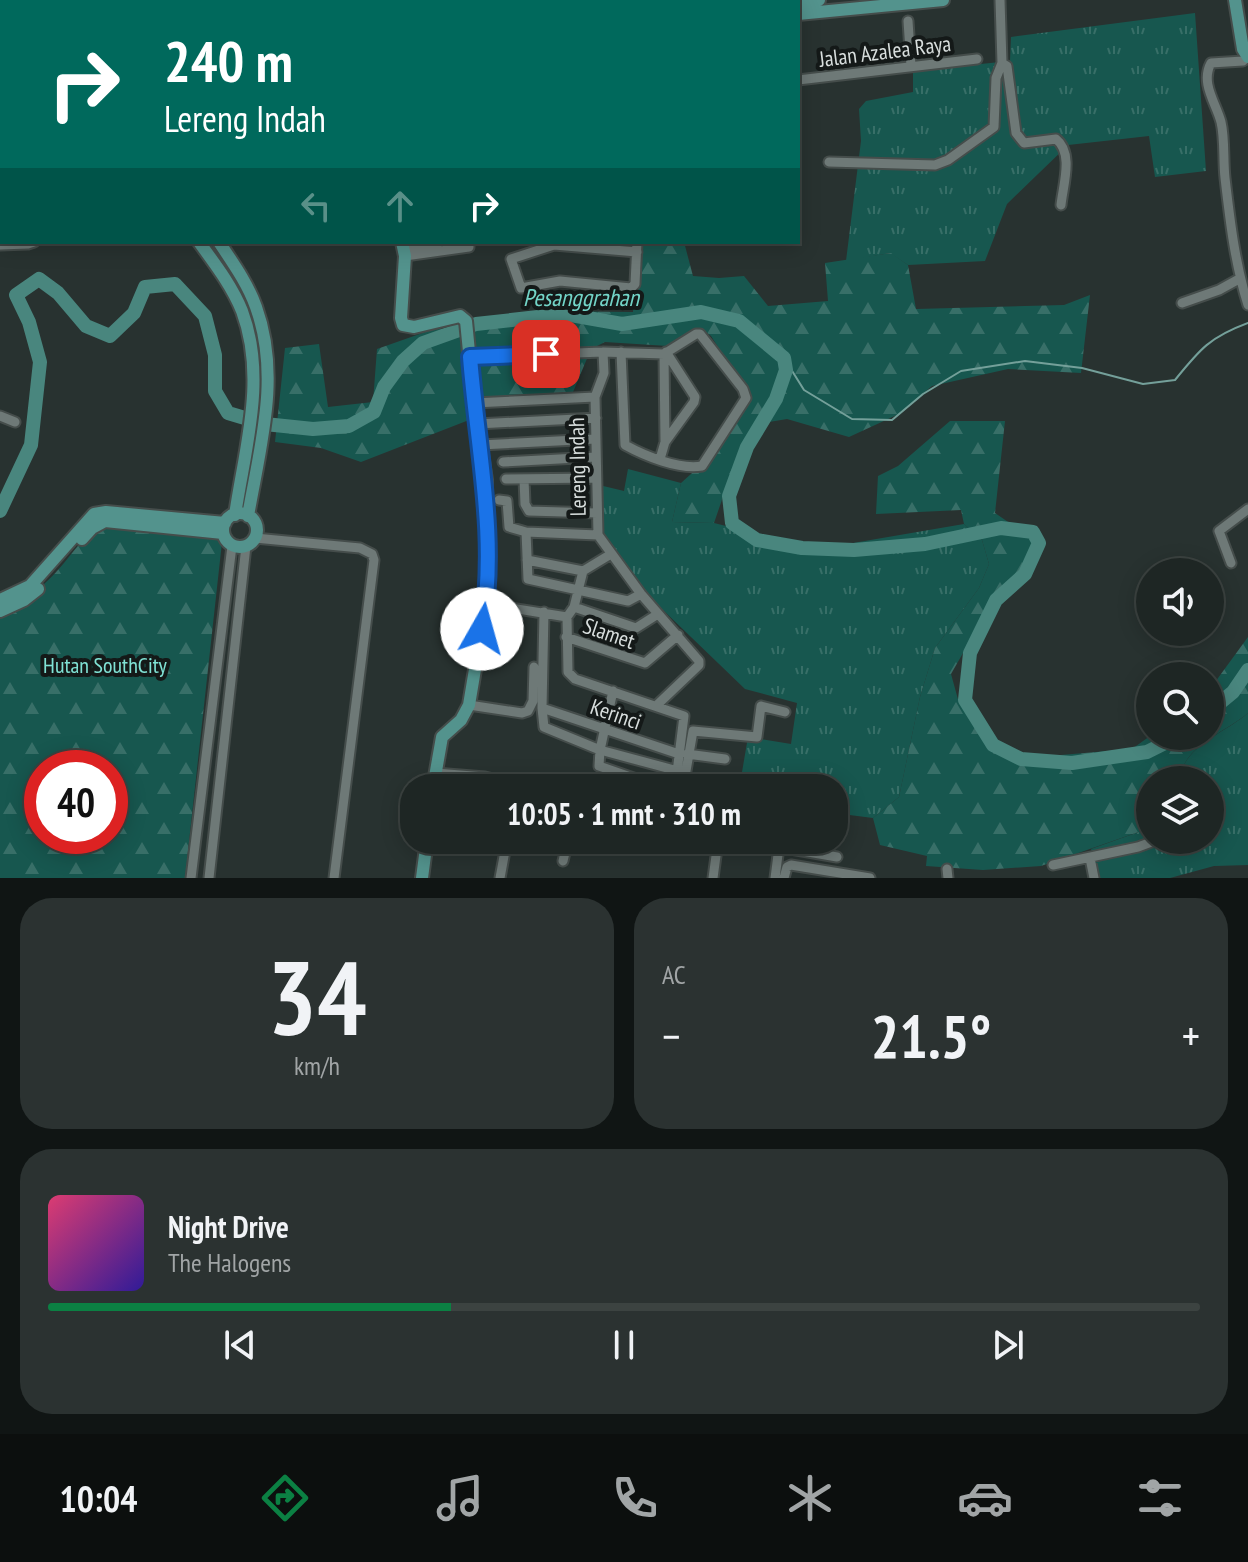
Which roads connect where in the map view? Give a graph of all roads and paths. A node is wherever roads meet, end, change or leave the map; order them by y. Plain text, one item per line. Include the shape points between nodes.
1 (943, 0) edge
2 (1000, 0) edge
3 (1235, 0) edge
4 (800, 14) edge
5 (908, 21) dead end
6 (1248, 57) edge
7 (977, 59) dead end
8 (1002, 63) junction
9 (911, 66) junction
10 (800, 80) edge
11 (829, 162) dead end
12 (1061, 205) dead end
13 (200, 244) edge
14 (221, 244) edge
15 (465, 244) edge
16 (550, 244) edge
17 (574, 244) edge
18 (637, 247) edge
19 (404, 249) edge
20 (1242, 273) edge
21 (1182, 303) dead end
22 (1248, 305) edge
23 (470, 351) junction
24 (603, 352) junction
25 (621, 352) junction
26 (665, 353) junction
27 (595, 397) junction
28 (474, 403) junction
29 (0, 416) edge
30 (596, 418) junction
31 (15, 422) dead end
32 (477, 424) junction
33 (596, 439) junction
34 (665, 442) junction
35 (480, 445) junction
36 (596, 457) junction
37 (660, 459) junction
38 (503, 462) dead end
39 (596, 478) junction
40 (506, 479) dead end
41 (524, 479) junction
42 (499, 500) dead end
43 (1248, 509) edge
44 (597, 513) junction
45 (233, 521) junction
46 (526, 532) junction
47 (598, 535) junction
48 (244, 543) junction
49 (611, 554) junction
50 (527, 560) junction
51 (1231, 563) dead end
52 (583, 571) junction
53 (578, 592) junction
54 (641, 594) junction
55 (0, 600) edge
56 (486, 604) junction
57 (574, 607) junction
58 (0, 611) edge
59 (544, 612) junction
60 (658, 614) junction
61 (567, 617) junction
62 (678, 635) junction
63 (566, 637) junction
64 (534, 667) dead end
65 (613, 691) junction
66 (469, 705) junction
67 (657, 705) junction
68 (542, 708) junction
69 (785, 712) dead end
70 (605, 729) junction
71 (600, 750) junction
72 (683, 754) junction
73 (725, 759) dead end
74 (678, 771) junction
75 (614, 772) joint
76 (435, 773) joint
77 (448, 774) edge
78 (620, 774) edge
79 (677, 774) edge
80 (683, 774) edge
81 (1136, 846) edge
82 (427, 854) edge
83 (504, 854) edge
84 (565, 854) edge
85 (716, 854) edge
86 (778, 854) edge
87 (820, 854) edge
88 (837, 857) dead end
89 (1090, 858) junction
90 (563, 861) dead end
91 (1053, 865) dead end
92 (191, 878) edge
93 (209, 878) edge
94 (334, 878) edge
95 (426, 878) edge
96 (500, 878) edge
97 (713, 878) edge
98 (775, 878) edge
99 (784, 878) edge
100 (870, 878) edge
101 (1094, 878) edge

1 - 4 street
2 - 8 street
3 - 6 street
5 - 9 street
6 - 20 street via 1211,63 1207,75 1221,121
7 - 9 street, Jalan Azalea Raya
8 - 11 street via 996,78 994,127 948,160 911,166
8 - 12 street via 1007,66 1020,139 1056,139 1063,145 1067,157
9 - 10 street, Jalan Azalea Raya
13 - 45 street via 241,309 255,369
14 - 45 street via 255,304 270,368 262,434
15 - 19 street
16 - 18 street via 511,259 521,288 560,281 631,288
17 - 18 street
19 - 23 street via 403,325 460,316 466,321
20 - 21 street via 1219,290
20 - 22 street
23 - 24 street
23 - 28 street
24 - 25 street
24 - 27 street, Lereng Indah via 604,373
25 - 26 street
25 - 37 street via 624,443
26 - 34 street
26 - 34 street via 695,397
26 - 37 street via 700,334 746,398 702,466
27 - 28 street
27 - 30 street, Lereng Indah
28 - 32 street
29 - 31 street
30 - 32 street
30 - 33 street, Lereng Indah
32 - 35 street
33 - 35 street
33 - 36 street, Lereng Indah
34 - 37 street
35 - 56 street via 486,480
36 - 38 street
36 - 39 street, Lereng Indah
39 - 41 street
39 - 44 street, Lereng Indah
40 - 41 street
41 - 44 street via 529,511
42 - 46 street via 507,501 509,527
43 - 51 street via 1219,531
44 - 47 street, Lereng Indah
45 - 48 street
45 - 48 street via 256,525
45 - 55 street via 94,514 30,586
45 - 58 street via 99,523 46,582
46 - 47 street
46 - 50 street
47 - 49 street, Lereng Indah
48 - 92 street
48 - 93 street
48 - 94 street via 360,548 374,560
49 - 52 street
49 - 54 street, Lereng Indah
50 - 52 street
50 - 53 street via 528,579
52 - 53 street
53 - 54 street via 628,601
53 - 57 street
54 - 60 street, Lereng Indah
56 - 59 street
56 - 66 street
57 - 60 street via 636,628
57 - 61 street
59 - 61 street
59 - 68 street
60 - 62 street, Lereng Indah
61 - 63 street
62 - 63 street, Slamet via 645,663
62 - 67 street, Lereng Indah via 699,665
63 - 65 street via 569,675
64 - 66 street via 528,711
65 - 67 street
65 - 70 street
66 - 76 street via 442,737
67 - 72 street via 684,716
68 - 70 street, Kerinci
68 - 71 street via 546,729
69 - 72 street via 761,706 757,737 693,731
70 - 71 street
70 - 72 street, Kerinci
71 - 74 street
71 - 75 street via 599,766
72 - 73 street, Kerinci
72 - 74 street
72 - 80 street
74 - 79 street
75 - 78 street
76 - 77 street
81 - 89 street
82 - 95 street
83 - 96 street
84 - 90 street
85 - 97 street
86 - 98 street
87 - 88 street
89 - 91 street
89 - 101 street
99 - 100 street via 791,865

